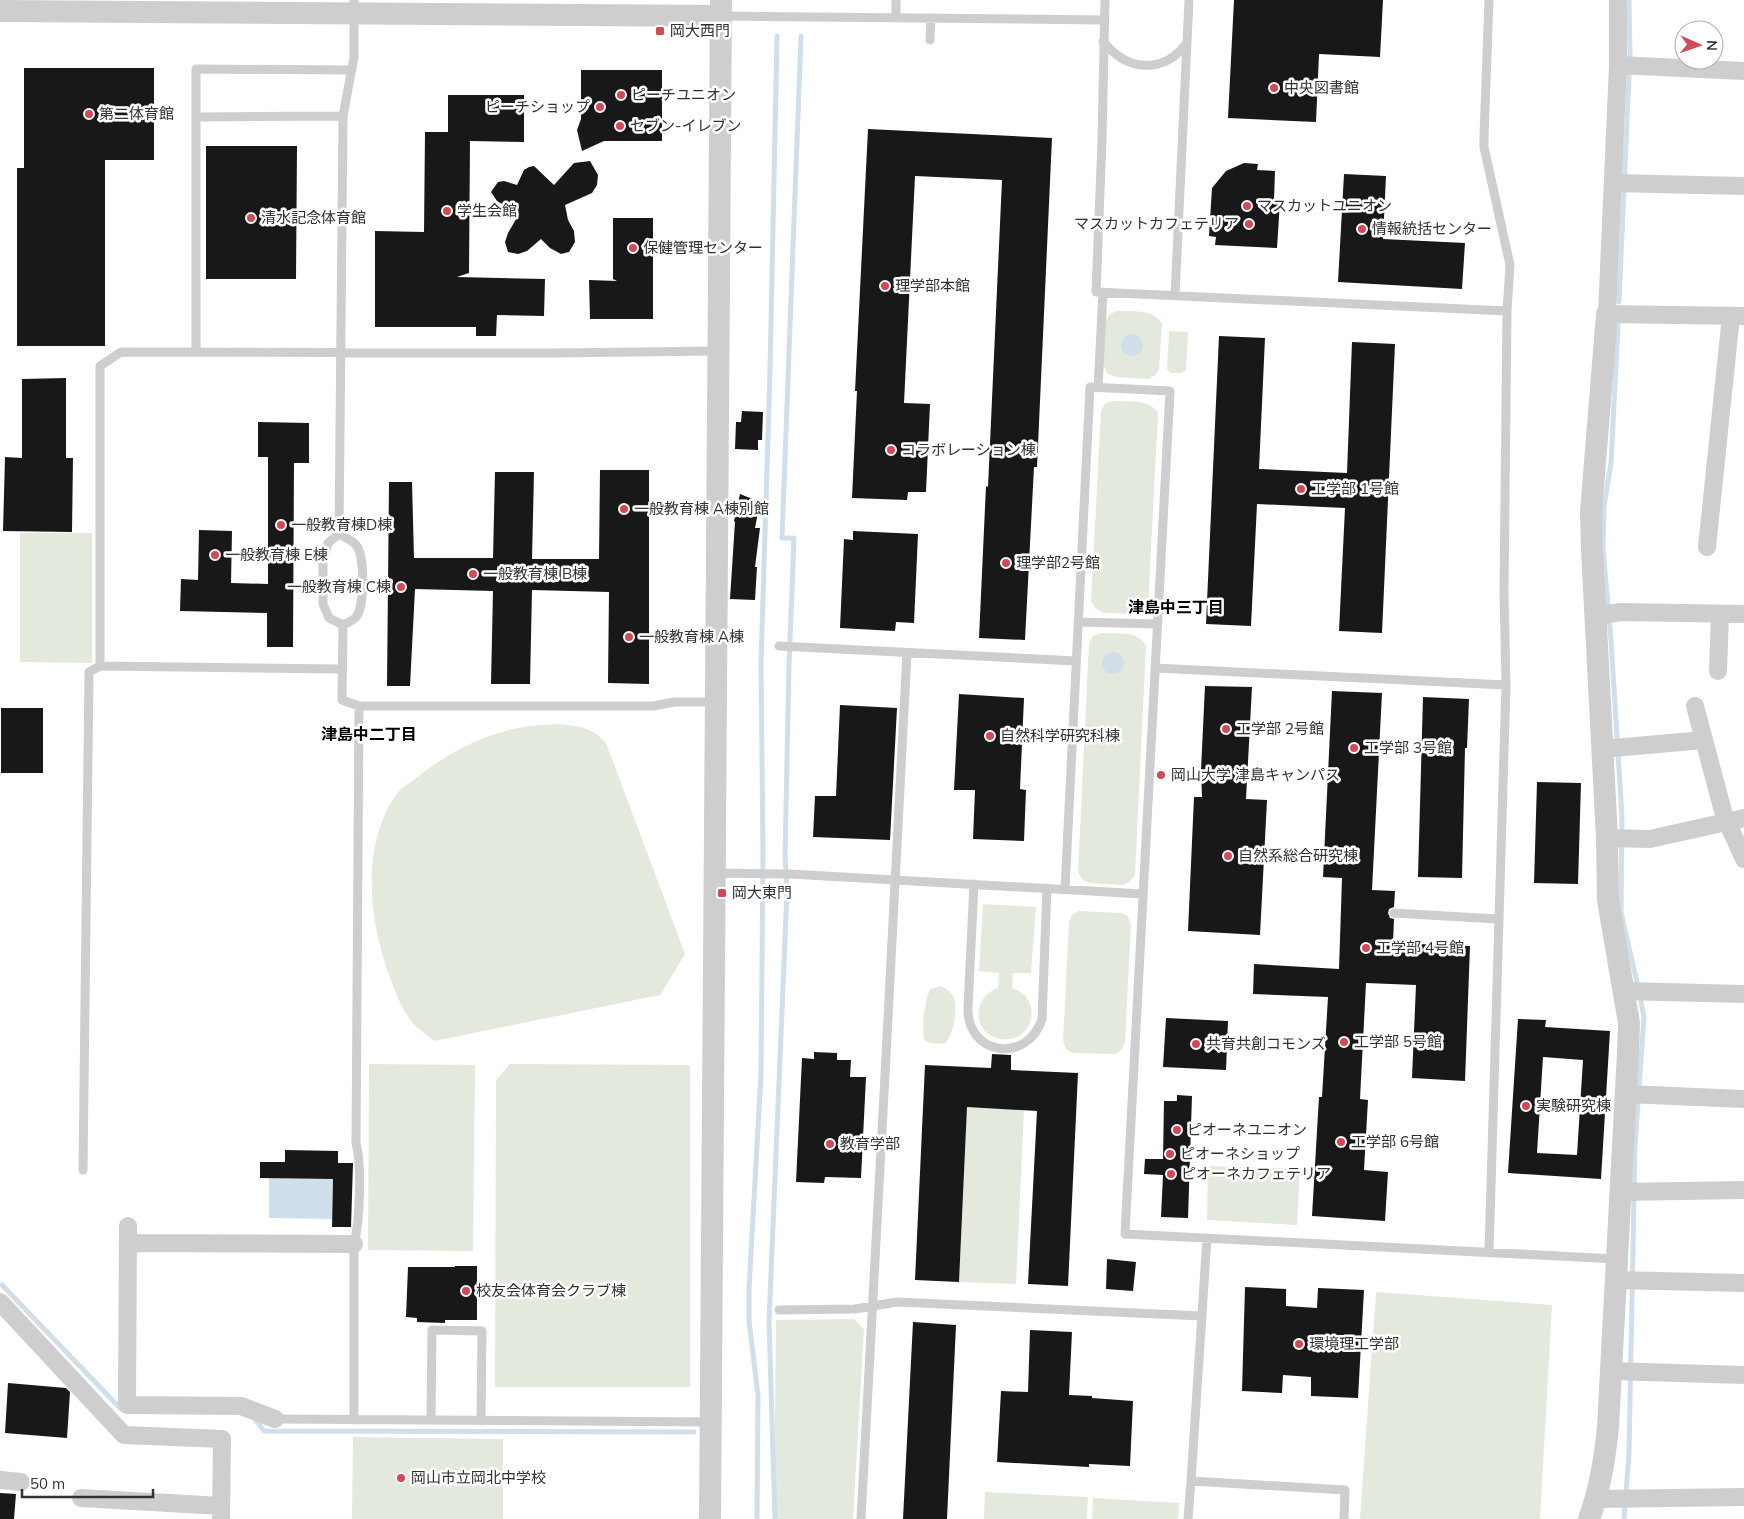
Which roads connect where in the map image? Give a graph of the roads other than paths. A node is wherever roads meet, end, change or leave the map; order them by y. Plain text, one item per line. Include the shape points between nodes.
1 (896, 0) edge
2 (1105, 0) edge
3 (1189, 0) edge
4 (1489, 0) edge
5 (1618, 0) edge
6 (120, 5) edge
7 (354, 6) edge
8 (721, 8) edge
9 (0, 10) edge
10 (896, 18) junction
11 (931, 18) junction
12 (1104, 20) junction
13 (930, 40) dead end
14 (1103, 40) junction
15 (1187, 43) junction
16 (1625, 65) junction
17 (352, 70) junction
18 (1744, 71) edge
19 (343, 116) junction
20 (196, 117) junction
21 (1620, 183) junction
22 (1744, 186) edge
23 (1103, 292) junction
24 (1175, 295) junction
25 (1508, 311) junction
26 (1607, 314) junction
27 (1738, 316) edge
28 (718, 351) junction
29 (196, 352) junction
30 (341, 353) junction
31 (1098, 388) junction
32 (339, 534) junction
33 (1707, 547) dead end
34 (1720, 614) junction
35 (1744, 614) edge
36 (1604, 615) junction
37 (1078, 622) junction
38 (1158, 624) junction
39 (343, 625) junction
40 (786, 646) dead end
41 (907, 653) junction
42 (1076, 661) junction
43 (100, 666) junction
44 (1155, 668) junction
45 (342, 669) junction
46 (1718, 671) dead end
47 (1506, 685) junction
48 (716, 702) junction
49 (359, 706) junction
50 (1695, 706) dead end
51 (1704, 740) junction
52 (1612, 749) junction
53 (1736, 820) edge
54 (1617, 838) junction
55 (1744, 859) edge
56 (715, 872) junction
57 (897, 880) junction
58 (974, 884) junction
59 (1047, 888) junction
60 (1065, 889) junction
61 (1143, 894) junction
62 (1394, 913) dead end
63 (1497, 919) junction
64 (1633, 991) junction
65 (1744, 994) edge
66 (1635, 1095) junction
67 (1744, 1099) edge
68 (83, 1170) dead end
69 (1744, 1190) edge
70 (1630, 1192) junction
71 (1207, 1238) junction
72 (354, 1244) junction
73 (1489, 1252) junction
74 (1624, 1275) junction
75 (1744, 1284) edge
76 (0, 1302) edge
77 (871, 1306) junction
78 (779, 1310) dead end
79 (1201, 1316) junction
80 (1624, 1371) junction
81 (1744, 1375) edge
82 (275, 1419) joint
83 (354, 1420) junction
84 (431, 1420) junction
85 (481, 1421) junction
86 (711, 1422) junction
87 (0, 1480) edge
88 (1191, 1481) junction
89 (21, 1482) dead end
90 (1744, 1497) edge
91 (81, 1498) dead end
92 (1593, 1509) edge
93 (221, 1512) edge
94 (710, 1519) edge
95 (861, 1519) edge
96 (1188, 1519) edge
97 (1344, 1519) edge

1 - 10 lane
2 - 12 lane
3 - 15 lane
4 - 25 lane via 1484,147 1510,265
5 - 16 street
6 - 7 street
6 - 9 street
7 - 8 street
7 - 17 lane
8 - 10 lane
8 - 28 street
10 - 11 lane
11 - 12 lane
11 - 13 lane
12 - 14 lane
14 - 15 lane via 1116,55 1129,63 1143,66 1173,58
14 - 23 lane via 1096,292
15 - 24 lane
16 - 18 street
16 - 21 street
17 - 19 lane
17 - 20 lane via 196,69
19 - 20 lane
19 - 30 lane
20 - 29 lane
21 - 22 street
21 - 26 street
23 - 24 lane
23 - 31 lane
24 - 25 lane
25 - 47 lane
26 - 27 street
26 - 36 street via 1591,512
27 - 33 street
28 - 30 lane
28 - 48 street
29 - 30 lane
29 - 43 lane via 121,352 100,366
30 - 32 lane
31 - 37 lane via 1090,387
31 - 38 lane via 1170,391
32 - 39 lane via 328,544 323,559 323,604 329,618
32 - 39 lane via 356,544 362,557 362,601 356,617
34 - 35 street
34 - 36 street via 1621,612
34 - 46 street
36 - 52 street
37 - 38 lane
37 - 42 lane
38 - 44 lane
39 - 45 lane
40 - 41 lane
41 - 42 lane
41 - 57 lane
42 - 60 lane
43 - 45 lane
43 - 68 lane via 89,672
44 - 47 lane
44 - 61 lane
45 - 49 lane via 342,700
47 - 63 lane
48 - 49 lane via 674,702 653,706
48 - 56 street
49 - 72 lane via 356,1142 360,1157
50 - 51 street
51 - 52 street
51 - 53 street via 1724,815
52 - 54 street
53 - 54 street via 1650,839
53 - 55 street
54 - 64 street via 1608,900
56 - 57 lane
56 - 86 street
57 - 58 lane
57 - 77 lane
58 - 59 lane
58 - 59 lane via 968,1014 978,1038 1000,1049 1014,1048 1026,1042 1036,1033 1042,1019
59 - 60 lane
60 - 61 lane
61 - 71 lane via 1124,1234
62 - 63 lane
63 - 73 lane
64 - 65 street
64 - 66 street via 1628,1023
66 - 67 street
66 - 70 street
69 - 70 street
70 - 74 street
71 - 73 lane
71 - 79 lane
72 - 82 street via 128,1234 127,1405 241,1406
72 - 83 lane
73 - 74 lane
74 - 75 street
74 - 80 street
76 - 93 street via 124,1435 222,1439
77 - 78 lane
77 - 79 lane via 897,1302
77 - 95 lane
79 - 88 lane
80 - 81 street
80 - 92 street
82 - 83 lane
83 - 84 lane
84 - 85 lane
84 - 85 lane via 432,1330 482,1331
85 - 86 lane
86 - 94 street
87 - 89 street
88 - 96 lane
88 - 97 lane via 1345,1490
90 - 92 street via 1625,1499
91 - 93 street

